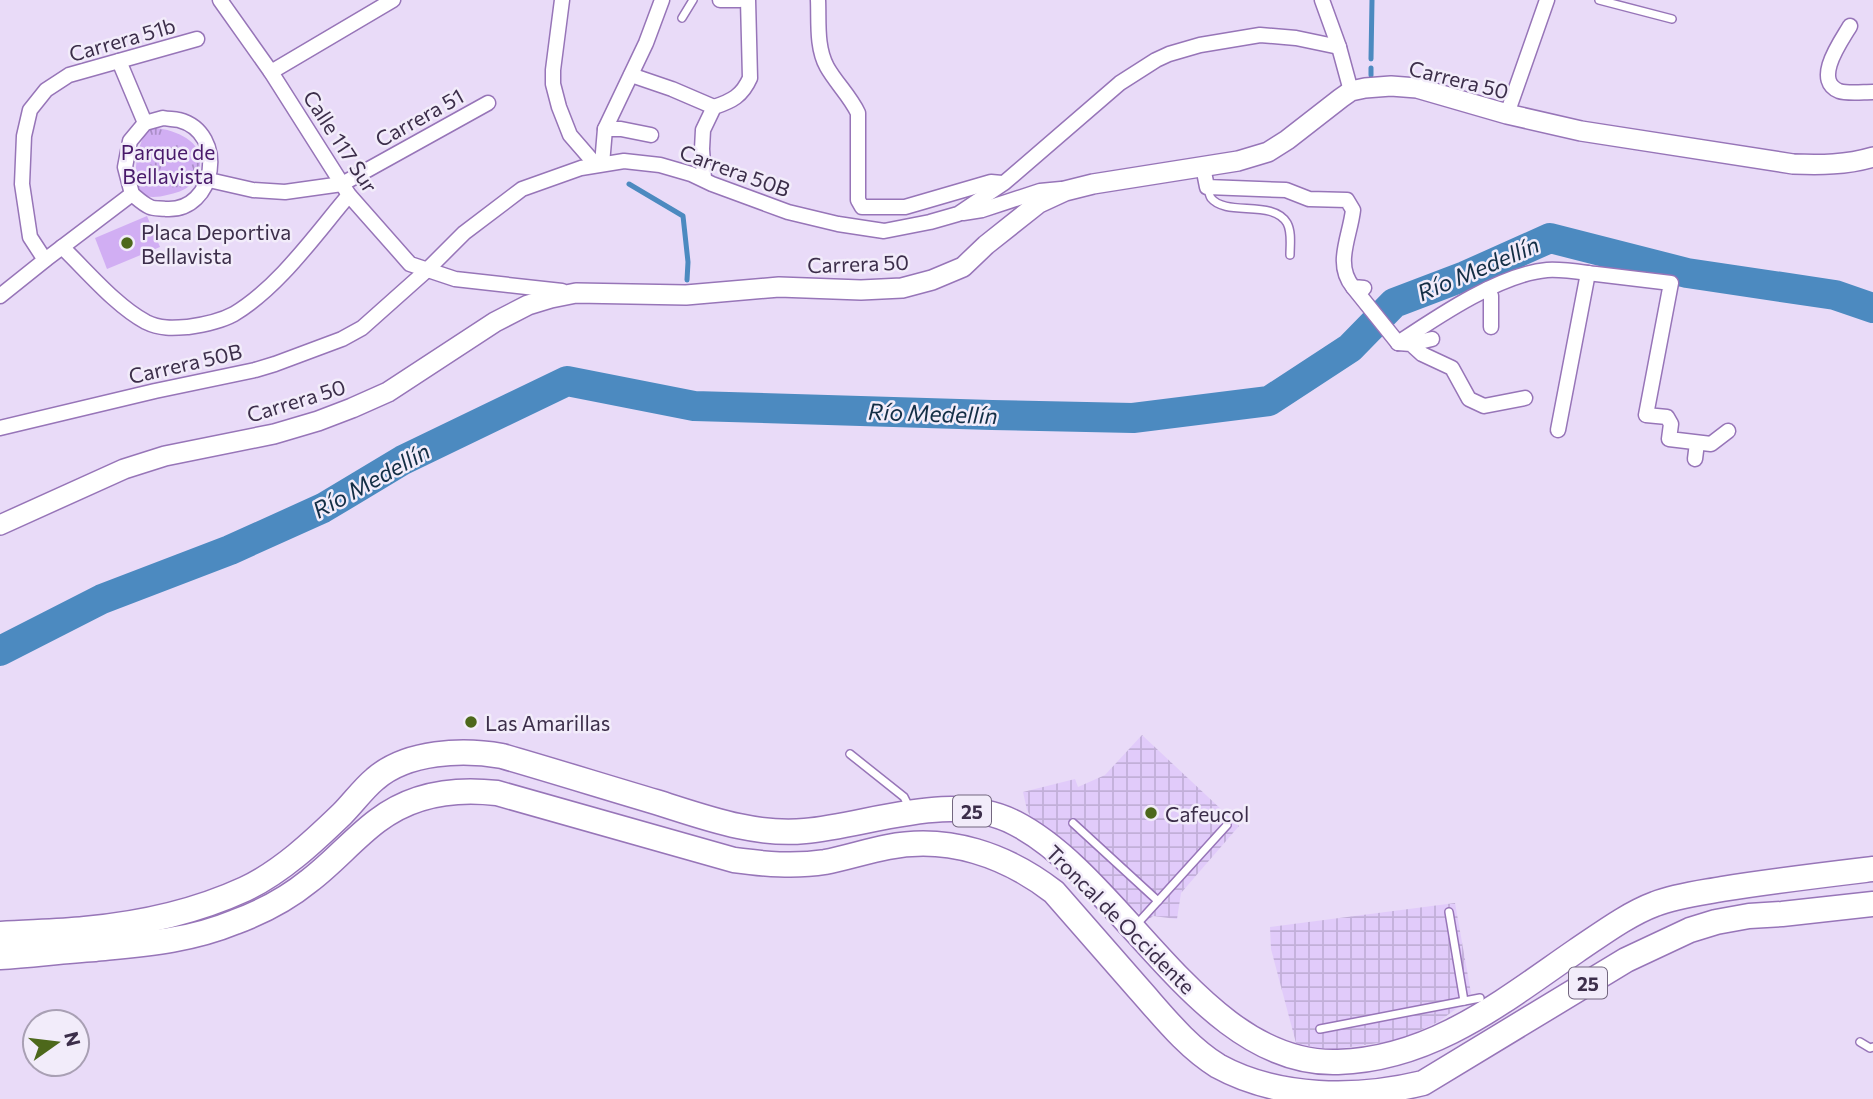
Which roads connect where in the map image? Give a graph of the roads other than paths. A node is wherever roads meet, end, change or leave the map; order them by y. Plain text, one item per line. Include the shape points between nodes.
1 (220, 0) edge
2 (393, 0) edge
3 (562, 0) edge
4 (662, 0) edge
5 (693, 0) edge
6 (720, 0) edge
7 (740, 0) edge
8 (748, 0) edge
9 (818, 0) edge
10 (1322, 0) edge
11 (1547, 0) edge
12 (1599, 0) edge
13 (682, 18) dead end
14 (1672, 19) dead end
15 (1850, 26) dead end
16 (197, 39) dead end
17 (1339, 47) junction
18 (119, 61) junction
19 (271, 72) junction
20 (631, 75) junction
21 (1351, 92) junction
22 (1873, 92) edge
23 (488, 103) dead end
24 (714, 107) junction
25 (1507, 114) junction
26 (145, 123) junction
27 (604, 129) junction
28 (651, 135) dead end
29 (1873, 157) edge
30 (599, 164) junction
31 (1203, 167) junction
32 (209, 180) junction
33 (704, 180) junction
34 (1004, 183) junction
35 (1207, 187) junction
36 (1075, 188) junction
37 (345, 189) junction
38 (132, 194) junction
39 (958, 214) junction
40 (62, 247) junction
41 (1290, 256) dead end
42 (45, 260) junction
43 (426, 271) junction
44 (1588, 273) junction
45 (1488, 289) junction
46 (576, 293) junction
47 (0, 296) edge
48 (1491, 327) dead end
49 (1432, 339) dead end
50 (1404, 343) junction
51 (1525, 398) dead end
52 (0, 428) edge
53 (1558, 430) dead end
54 (1728, 431) dead end
55 (1698, 443) junction
56 (1695, 459) dead end
57 (0, 525) edge
58 (850, 754) dead end
59 (912, 813) junction
60 (1073, 824) dead end
61 (1227, 825) dead end
62 (1873, 869) edge
63 (1158, 901) junction
64 (1873, 904) edge
65 (1449, 912) dead end
66 (1133, 929) junction
67 (0, 934) edge
68 (0, 957) edge
69 (1480, 998) dead end
70 (1464, 1001) junction
71 (1320, 1029) dead end
72 (1860, 1042) dead end
73 (1873, 1047) edge

1 - 19 street, Calle 117 Sur
2 - 19 street
3 - 30 street via 553,84 570,135
4 - 20 street
5 - 13 lane
6 - 7 street
8 - 24 street via 750,78 730,102
9 - 34 street via 824,58 858,113 858,200 862,207 905,207 991,182
10 - 17 street
11 - 25 street
12 - 14 lane
15 - 22 street via 1829,63 1828,77 1839,91
16 - 18 street, Carrera 51b
17 - 21 street
17 - 34 street, Carrera 50B via 1260,35 1169,54 1120,83
18 - 26 street
18 - 42 street, Carrera 51b via 69,75 46,90 30,110 22,184 30,237
19 - 37 street, Calle 117 Sur
20 - 24 street
20 - 27 street
21 - 25 main road, Carrera 50 via 1391,86 1417,88
21 - 31 main road, Carrera 50 via 1268,152
23 - 37 street, Carrera 51
24 - 33 street via 703,130
25 - 29 main road, Carrera 50 via 1581,131 1793,164 1853,163
26 - 32 street via 163,118 196,130 212,162
26 - 38 street via 130,141 125,167
27 - 28 street
27 - 30 street
30 - 33 street, Carrera 50B via 660,165
30 - 43 street, Carrera 50B via 522,189 464,233
31 - 35 street
31 - 36 main road, Carrera 50
32 - 37 street, Carrera 51 via 253,190
32 - 38 street via 195,200 174,209 151,208
33 - 39 street, Carrera 50B via 788,212 876,231
34 - 39 street, Carrera 50B
35 - 41 lane via 1219,203 1278,214 1287,223
35 - 50 street via 1286,190 1309,199 1347,200 1353,211 1342,265 1347,279 1359,287 1369,306
36 - 39 street via 1040,191
36 - 46 main road, Carrera 50 via 1039,203 962,267 902,288 779,287 686,295
37 - 40 street via 279,277 232,315 198,326 169,329 147,322 124,307
37 - 43 street, Calle 117 Sur via 410,264
38 - 40 street
40 - 42 street
42 - 47 street
43 - 46 street, Calle 117 Sur via 455,279
43 - 52 street, Carrera 50B via 362,328 315,350 255,370
44 - 45 street via 1547,270 1522,274
44 - 53 street
44 - 55 street via 1671,283 1646,415 1667,417 1669,439
45 - 48 street
45 - 50 street via 1432,320
46 - 57 main road, Carrera 50 via 527,304 388,392 352,408 274,434 164,456 124,469
49 - 50 street
50 - 51 street via 1452,368 1469,400 1484,406
54 - 55 street via 1711,444
55 - 56 street
58 - 59 lane via 904,797
59 - 66 highway, Troncal de Occidente / 25 via 959,809 1013,822 1070,862
59 - 67 highway, Troncal de Occidente / 25 via 778,833 697,815 502,756 439,753 376,778 302,850 266,877 226,897 158,918 86,929
60 - 63 lane
61 - 63 lane
62 - 66 highway, Troncal de Occidente / 25 via 1745,885 1654,904 1454,1031 1420,1046 1358,1060 1318,1062 1255,1041 1193,992
63 - 66 lane
64 - 68 highway, Troncal de Occidente / 25 via 1749,916 1690,930 1626,960 1423,1083 1375,1096 1345,1098 1287,1095 1216,1065 1174,1028 1054,892 992,856 954,846 914,844 824,862 764,864 471,790 420,798 397,808 292,895 235,923 161,943
65 - 70 lane
69 - 70 lane
70 - 71 lane
72 - 73 lane

